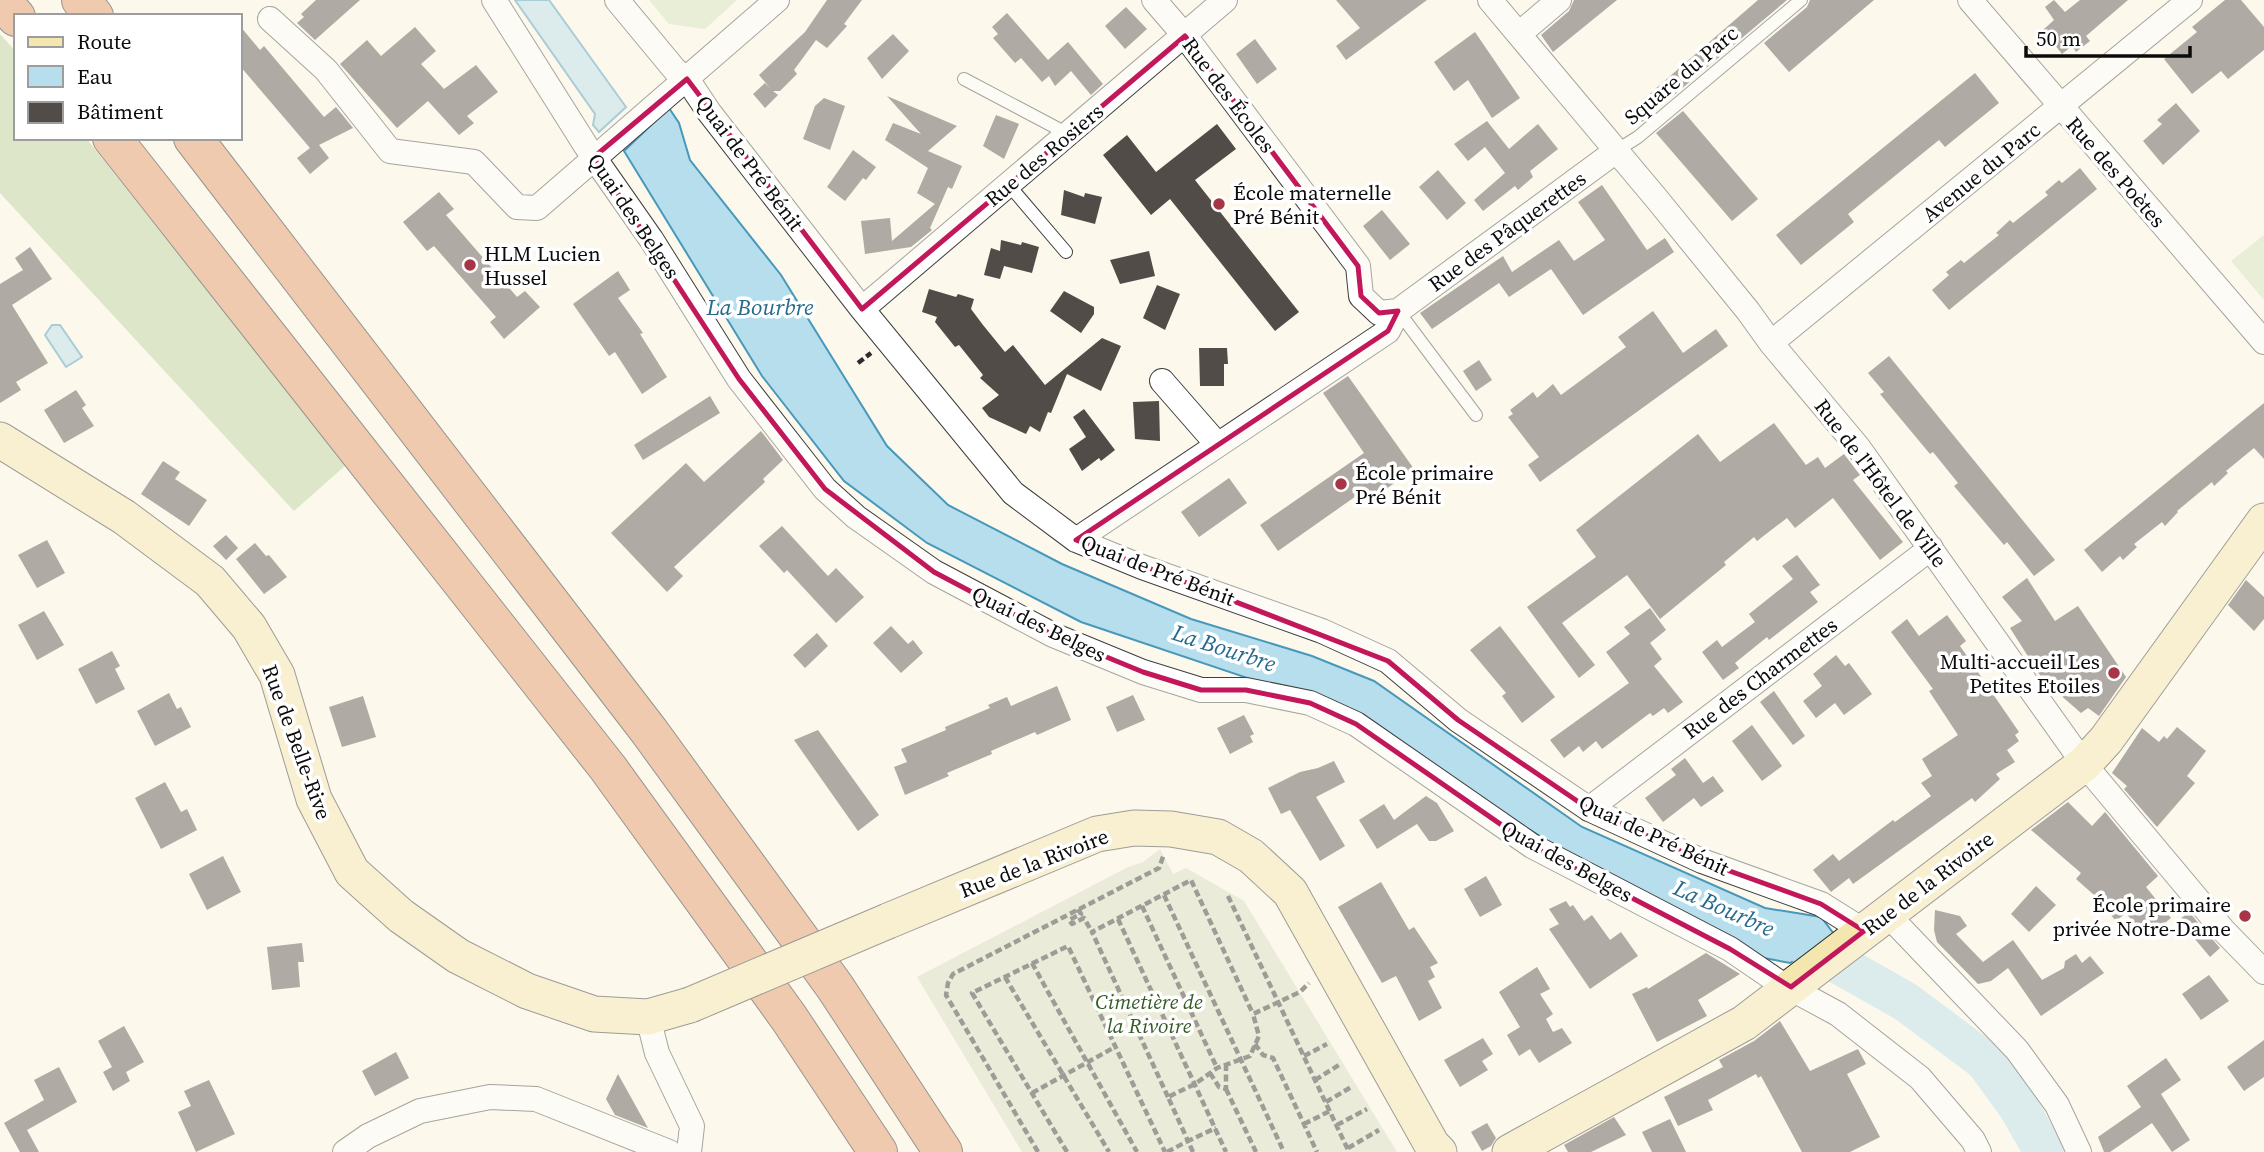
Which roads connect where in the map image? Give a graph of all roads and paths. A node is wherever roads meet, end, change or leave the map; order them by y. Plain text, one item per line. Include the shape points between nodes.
1 (2, 0) edge
2 (81, 0) edge
3 (494, 0) edge
4 (617, 0) edge
5 (777, 0) edge
6 (1154, 0) edge
7 (1225, 0) edge
8 (1490, 0) edge
9 (1559, 0) edge
10 (1801, 0) edge
11 (1969, 0) edge
12 (2190, 0) edge
13 (92, 14) edge
14 (14, 15) edge
15 (270, 19) dead end
16 (1520, 34) junction
17 (1185, 36) junction
18 (687, 79) junction
19 (964, 79) dead end
20 (2061, 108) junction
21 (1068, 134) junction
22 (115, 140) edge
23 (195, 140) edge
24 (1616, 151) junction
25 (600, 152) junction
26 (1008, 184) junction
27 (1066, 252) dead end
28 (862, 309) junction
29 (1398, 312) junction
30 (2264, 342) edge
31 (1771, 343) junction
32 (1162, 381) dead end
33 (1476, 415) dead end
34 (0, 440) edge
35 (1217, 444) junction
36 (2264, 521) edge
37 (1076, 540) junction
38 (1931, 548) junction
39 (2084, 764) junction
40 (1589, 809) junction
41 (1164, 855) dead end
42 (1164, 895) junction
43 (1228, 896) dead end
44 (1142, 906) junction
45 (1078, 909) junction
46 (1118, 919) junction
47 (1869, 928) junction
48 (1092, 932) junction
49 (1328, 961) junction
50 (1032, 963) junction
51 (2264, 972) edge
52 (1005, 976) junction
53 (1796, 983) junction
54 (1279, 1003) junction
55 (690, 1005) joint
56 (1253, 1014) junction
57 (648, 1017) junction
58 (1255, 1044) junction
59 (1327, 1044) dead end
60 (1115, 1047) junction
61 (1304, 1056) junction
62 (1241, 1060) junction
63 (1088, 1063) junction
64 (1226, 1065) junction
65 (1339, 1065) dead end
66 (1217, 1068) junction
67 (1210, 1073) junction
68 (1064, 1076) junction
69 (1315, 1080) junction
70 (1195, 1084) junction
71 (1353, 1086) dead end
72 (1226, 1089) junction
73 (1032, 1093) junction
74 (1168, 1097) junction
75 (1326, 1102) junction
76 (1367, 1109) dead end
77 (1330, 1111) junction
78 (1304, 1124) junction
79 (1336, 1125) junction
80 (1216, 1128) junction
81 (1379, 1130) dead end
82 (1188, 1141) junction
83 (1348, 1150) edge
84 (345, 1152) edge
85 (669, 1152) edge
86 (689, 1152) edge
87 (878, 1152) edge
88 (943, 1152) edge
89 (1038, 1152) edge
90 (1067, 1152) edge
91 (1108, 1152) edge
92 (1137, 1152) edge
93 (1166, 1152) edge
94 (1193, 1152) edge
95 (1226, 1152) edge
96 (1256, 1152) edge
97 (1284, 1152) edge
98 (1317, 1152) edge
99 (1439, 1152) edge
100 (1510, 1152) edge
101 (1979, 1152) edge
102 (2078, 1152) edge

1 - 14 highway
2 - 13 highway
3 - 25 street, Quai des Belges
4 - 18 street, Quai de Pré Bénit
5 - 18 street
6 - 17 street, Rue des Écoles
7 - 17 street, Rue des Rosiers
8 - 16 street, Rue de l'Hôtel de Ville
9 - 16 street
10 - 24 lane, Square du Parc
11 - 20 street, Rue des Poètes
12 - 20 street, Avenue du Parc
15 - 25 street via 326,70 390,151 474,162 517,207 537,208
16 - 24 street, Rue de l'Hôtel de Ville
17 - 21 street, Rue des Rosiers
17 - 29 street, Rue des Écoles via 1358,266 1361,296 1379,313
18 - 25 street
18 - 28 street, Quai de Pré Bénit
19 - 21 lane
20 - 30 street, Rue des Poètes
20 - 31 street, Avenue du Parc
21 - 26 street, Rue des Rosiers
22 - 87 highway via 608,768 789,1018
23 - 88 highway via 657,742 835,987
24 - 29 street, Rue des Pâquerettes
24 - 31 street, Rue de l'Hôtel de Ville
25 - 53 street, Quai des Belges via 739,379 825,489 934,572 1053,635 1143,672 1201,690 1246,690 1310,703 1356,724 1532,846 1730,949 1777,981
26 - 27 lane
26 - 28 street, Rue des Rosiers
28 - 37 street, Quai de Pré Bénit via 1013,493
29 - 33 lane
29 - 35 street, Rue des Pâquerettes via 1388,331
31 - 38 street, Rue de l'Hôtel de Ville via 1858,447
32 - 35 street
34 - 57 street, Rue de Belle-Rive via 124,517 210,581 248,627 277,675 314,799 352,872 401,916 458,956 527,991 594,1014
35 - 37 street
36 - 39 street, Rue de la Rivoire
37 - 40 street, Quai de Pré Bénit via 1322,631 1388,661 1458,720
38 - 39 street, Rue de l'Hôtel de Ville
38 - 40 street, Rue des Charmettes
39 - 47 street, Rue de la Rivoire
39 - 51 street, Rue de l'Hôtel de Ville
40 - 47 street, Quai de Pré Bénit via 1702,861 1821,904
41 - 45 path via 1158,868
42 - 44 path
42 - 56 path via 1191,880
42 - 62 path
43 - 54 path
44 - 46 path
44 - 66 path
45 - 48 path via 1081,914 1069,920 1072,924 1084,918
45 - 89 path via 953,974 947,983 946,995
46 - 48 path
46 - 70 path
47 - 53 street, Rue de la Rivoire
47 - 102 street, Quai de Pré Bénit via 2017,1050 2057,1105
48 - 74 path
49 - 54 path via 1300,992
49 - 55 street, Rue de la Rivoire, bridge via 1290,891 1251,856 1218,837 1134,828 1097,834
49 - 99 street, Rue de la Rivoire
50 - 52 path
50 - 60 path via 1068,946
50 - 63 path
52 - 68 path
52 - 73 path via 972,993
53 - 100 street, Rue de la Rivoire via 1744,1023
53 - 101 street, Quai des Belges via 1920,1078
54 - 56 path
54 - 61 path
55 - 57 street, Rue de Belle-Rive
56 - 58 path via 1259,1036
57 - 86 street via 657,1053 692,1126
58 - 62 path via 1250,1056
58 - 78 path via 1273,1058
59 - 61 path
60 - 63 path
60 - 93 path
61 - 69 path
62 - 64 path
62 - 97 path
63 - 68 path
63 - 92 path
64 - 66 path
64 - 72 path
65 - 69 path
66 - 67 path
67 - 70 path
67 - 72 path via 1219,1087
68 - 73 path
68 - 91 path
69 - 75 path
70 - 74 path
70 - 80 path
71 - 75 path
72 - 96 path
73 - 90 path
74 - 82 path
75 - 77 path
76 - 79 path
77 - 78 path
77 - 79 path
78 - 98 path
79 - 83 path
80 - 82 path
80 - 95 path
81 - 83 path
82 - 93 path
82 - 94 path
84 - 85 street via 421,1111 490,1097 536,1099

